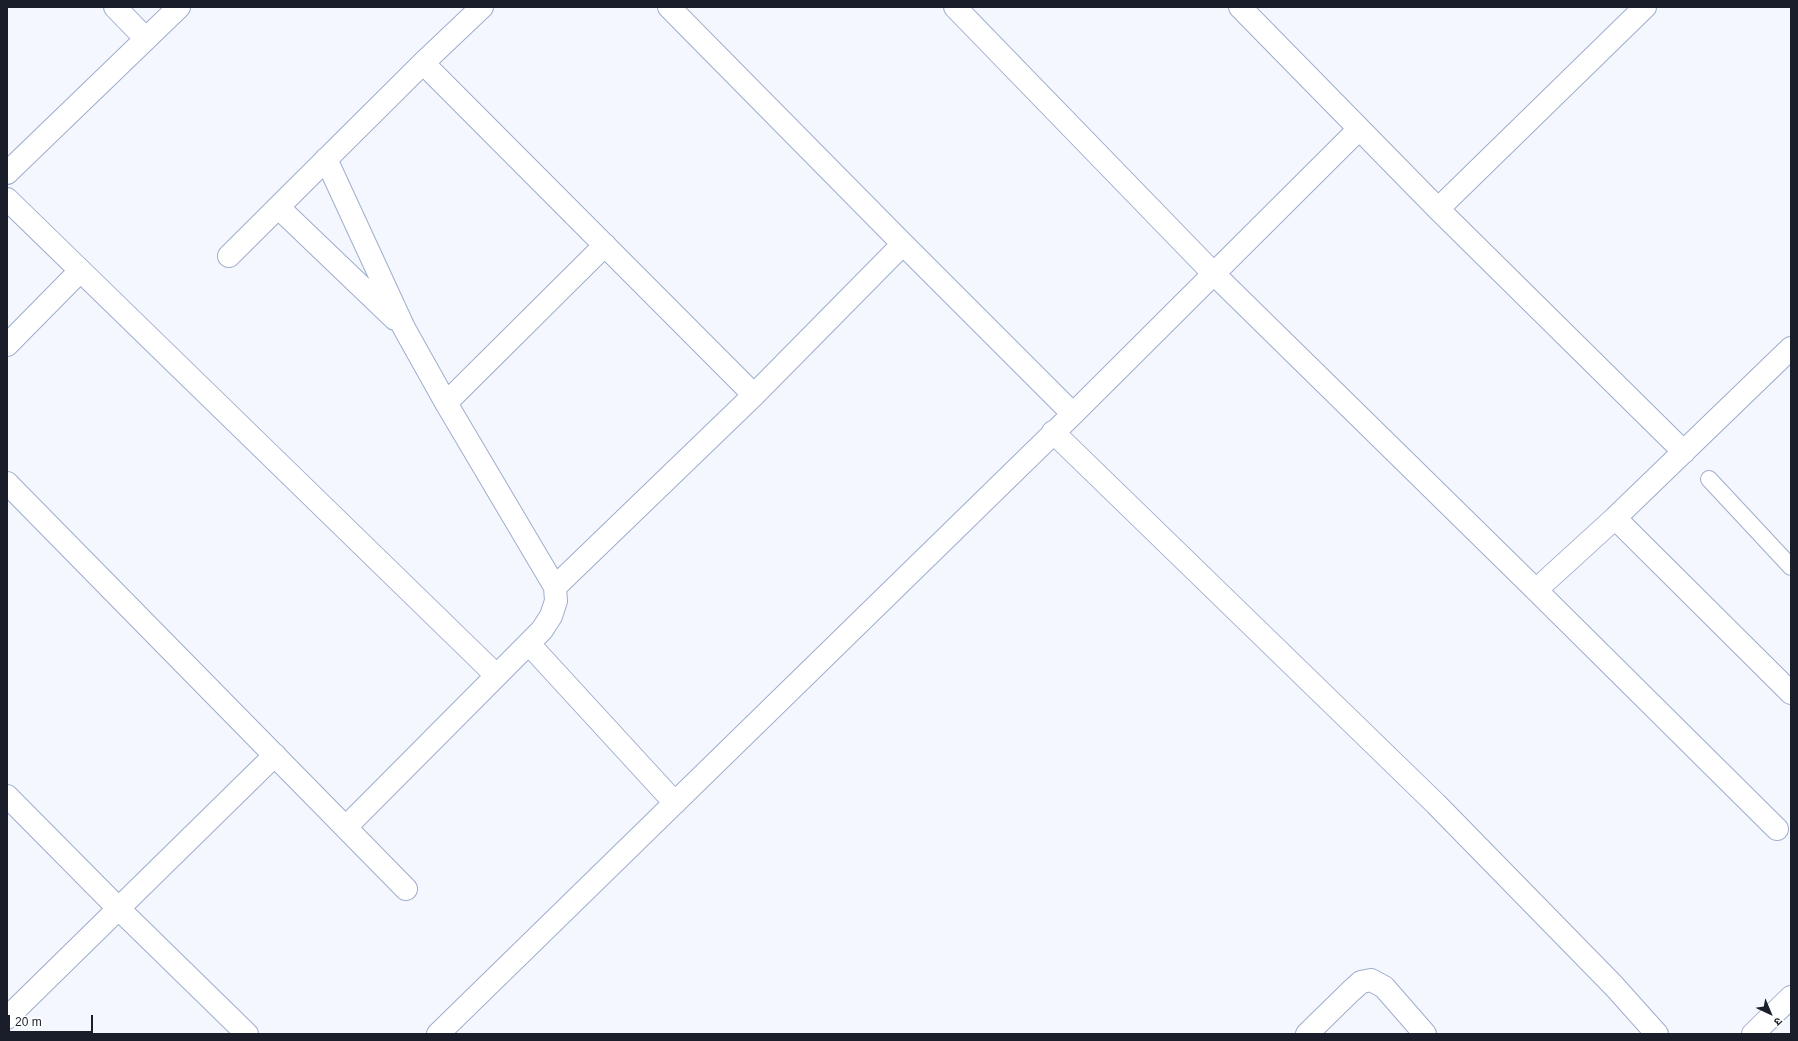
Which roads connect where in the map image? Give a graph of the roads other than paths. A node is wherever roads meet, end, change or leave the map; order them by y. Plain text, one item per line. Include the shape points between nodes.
1 (115, 7) edge
2 (179, 7) edge
3 (482, 7) edge
4 (669, 7) edge
5 (955, 7) edge
6 (1240, 7) edge
7 (1645, 7) edge
8 (146, 39) junction
9 (423, 63) junction
10 (1359, 129) junction
11 (326, 159) junction
12 (7, 174) edge
13 (7, 199) edge
14 (278, 207) junction
15 (1438, 209) junction
16 (903, 244) junction
17 (605, 245) junction
18 (229, 256) dead end
19 (80, 272) junction
20 (1213, 273) junction
21 (404, 328) junction
22 (7, 345) edge
23 (1791, 348) edge
24 (754, 396) junction
25 (446, 403) junction
26 (1073, 414) junction
27 (1053, 432) junction
28 (1684, 452) junction
29 (1708, 479) dead end
30 (7, 483) edge
31 (1615, 518) junction
32 (1791, 567) edge
33 (555, 587) junction
34 (1536, 590) junction
35 (529, 644) junction
36 (496, 675) junction
37 (1791, 693) edge
38 (275, 755) junction
39 (7, 796) edge
40 (675, 803) junction
41 (346, 827) junction
42 (1776, 829) dead end
43 (406, 889) dead end
44 (118, 908) junction
45 (1791, 997) edge
46 (7, 1018) edge
47 (1760, 1032) edge
48 (247, 1034) edge
49 (438, 1034) edge
50 (1307, 1034) edge
51 (1425, 1034) edge
52 (1657, 1034) edge

1 - 8 street
2 - 8 street
3 - 9 street
4 - 16 street
5 - 20 street
6 - 10 street
7 - 15 street
8 - 12 street
9 - 11 street
9 - 17 street
10 - 15 street
10 - 20 street
11 - 14 street
11 - 21 street
13 - 19 street
14 - 18 street
14 - 21 street
15 - 28 street
16 - 24 street
16 - 26 street
17 - 24 street
17 - 25 street
19 - 22 street
19 - 36 street
20 - 26 street
20 - 34 street
21 - 25 street
23 - 28 street
24 - 33 street
25 - 33 street
26 - 27 street
27 - 40 street
27 - 52 street via 1436,804 1614,986
28 - 31 street
29 - 32 lane
30 - 38 street
31 - 34 street
31 - 37 street
33 - 35 street via 556,601 551,616
34 - 42 street
35 - 36 street
35 - 40 street
36 - 41 street
38 - 41 street
38 - 44 street
39 - 44 street
40 - 49 street
41 - 43 street
44 - 46 street
44 - 48 street
45 - 47 street
50 - 51 street via 1351,991 1362,982 1371,980 1384,987

